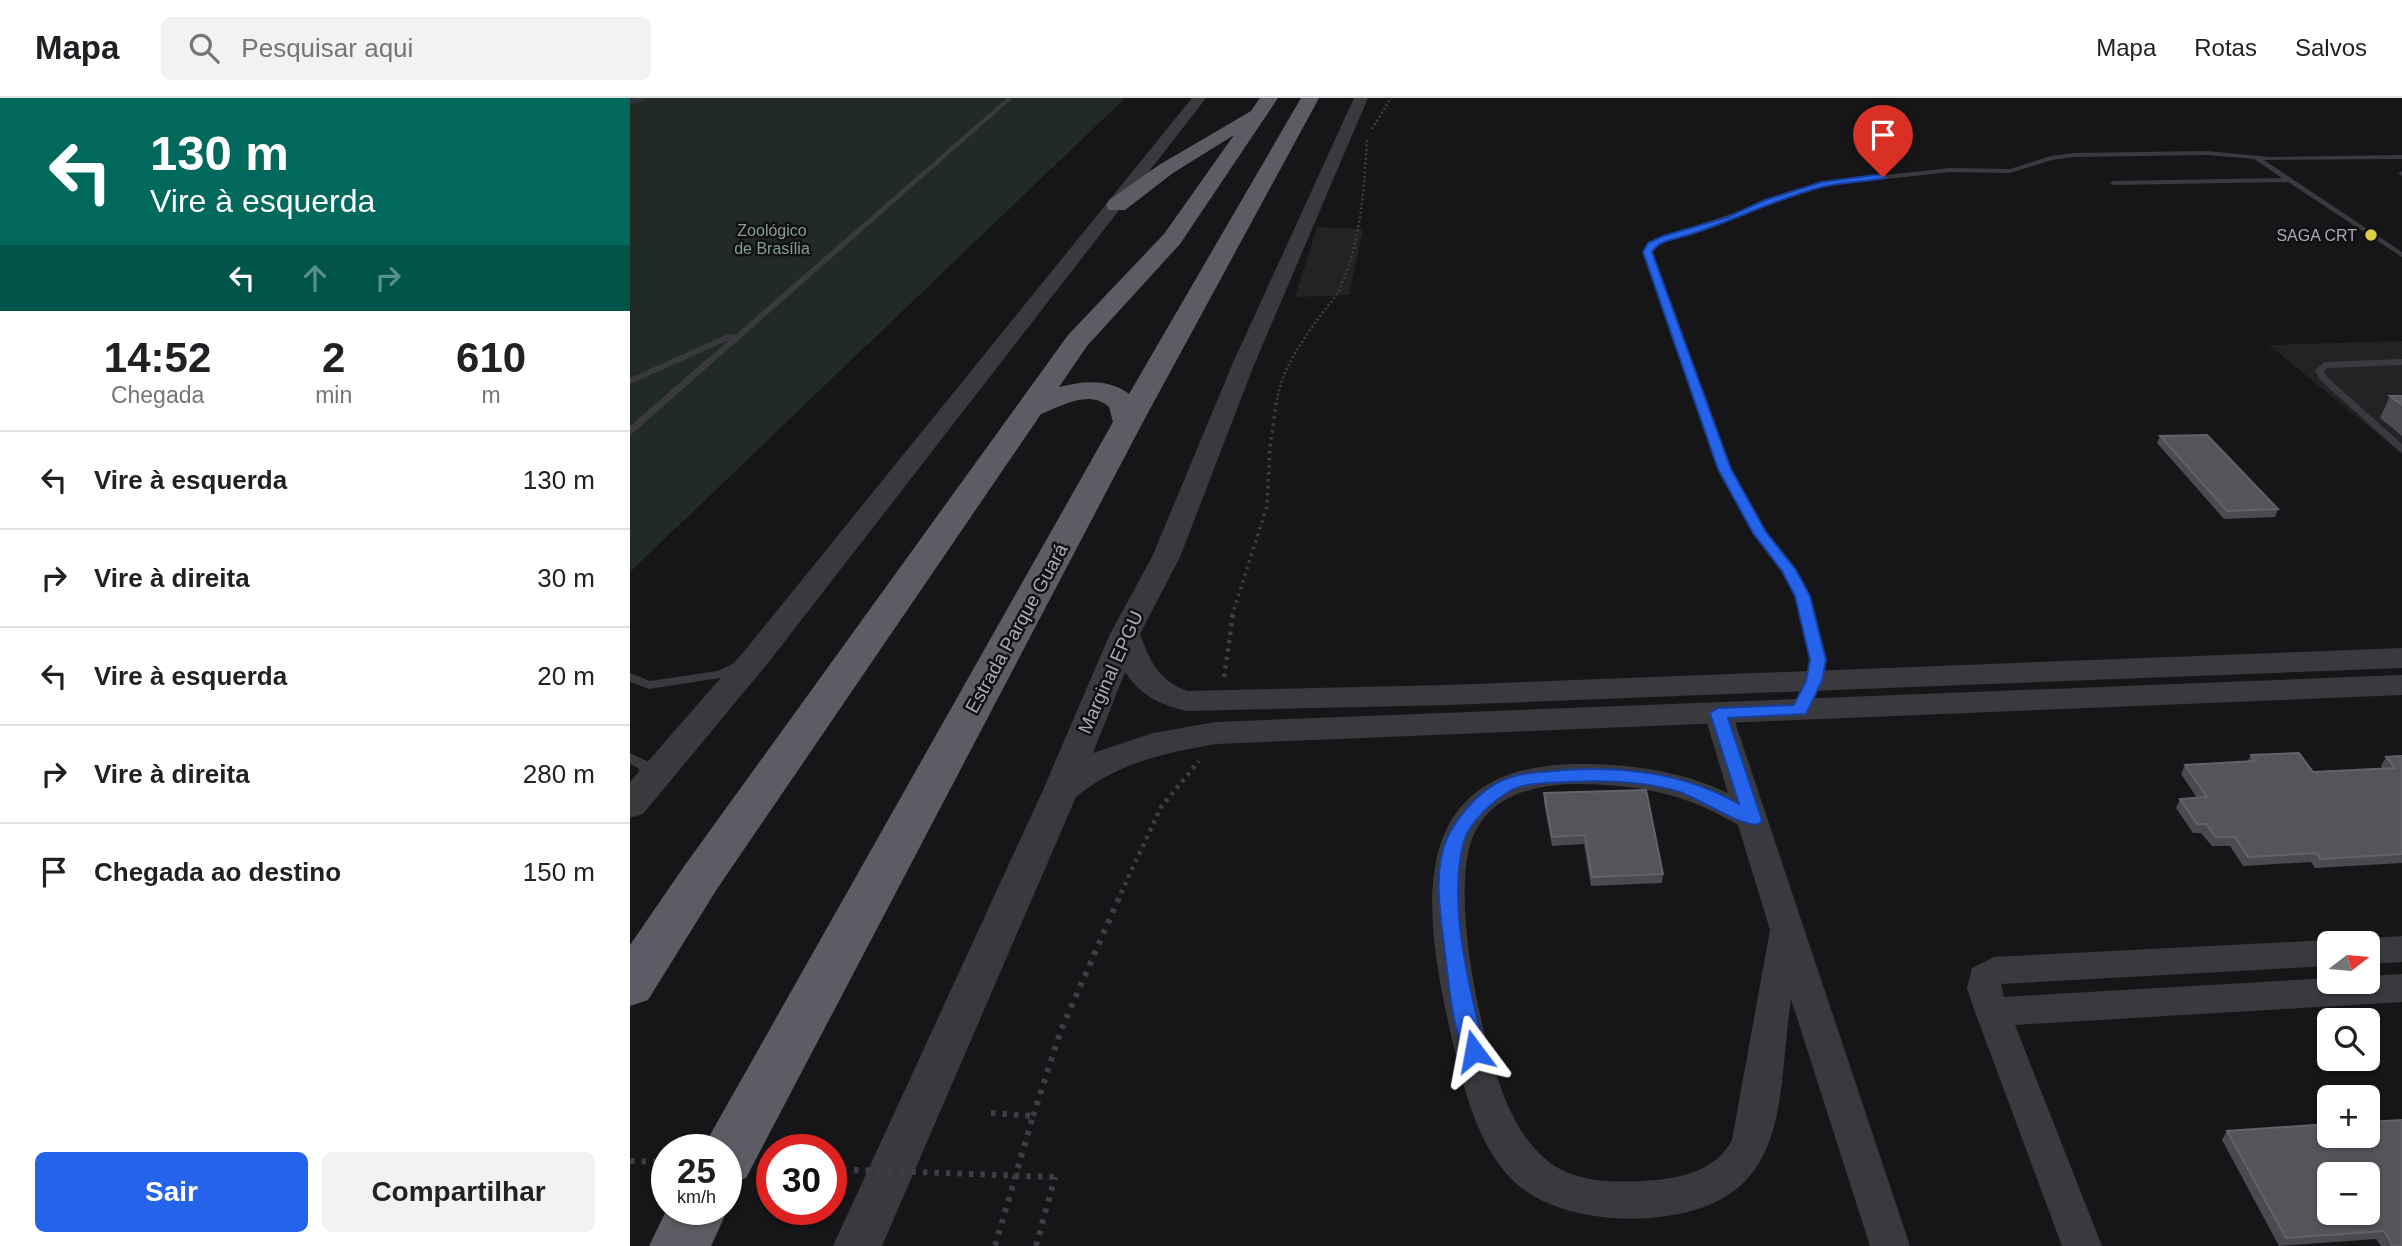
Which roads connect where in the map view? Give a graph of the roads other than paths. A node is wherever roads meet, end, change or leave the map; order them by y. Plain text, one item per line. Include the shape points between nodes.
1 (1010, 98) edge
2 (1199, 98) edge
3 (1310, 98) edge
4 (1362, 98) edge
5 (1264, 105) edge
6 (2402, 157) edge
7 (2256, 158) junction
8 (2288, 180) junction
9 (2113, 183) dead end
10 (1117, 205) junction
11 (2402, 255) edge
12 (744, 330) junction
13 (2402, 362) edge
14 (630, 381) edge
15 (1033, 407) junction
16 (1128, 422) junction
17 (630, 431) edge
18 (2402, 449) edge
19 (1125, 634) junction
20 (757, 656) junction
21 (2402, 658) edge
22 (630, 677) edge
23 (1814, 681) junction
24 (649, 685) junction
25 (2402, 685) edge
26 (630, 688) edge
27 (1800, 710) junction
28 (1718, 713) junction
29 (630, 758) edge
30 (651, 783) junction
31 (1061, 790) junction
32 (630, 805) edge
33 (1753, 820) junction
34 (1786, 930) junction
35 (2402, 949) edge
36 (2380, 950) edge
37 (2317, 954) edge
38 (630, 985) edge
39 (2402, 988) edge
40 (1992, 1012) junction
41 (740, 1134) edge
42 (691, 1225) edge
43 (680, 1246) edge
44 (857, 1246) edge
45 (1890, 1246) edge
46 (2082, 1246) edge

1 - 12 lane
2 - 10 street
3 - 16 highway, Estrada Parque Guará
4 - 19 street, Marginal EPGU via 1243,365 1166,557
5 - 10 highway
5 - 15 highway via 1172,239 1077,341
6 - 7 lane
7 - 8 lane
7 - 23 lane via 2220,153 2074,155 2010,170 1950,170 1822,184 1651,245 1648,252 1724,469 1802,596 1818,660
8 - 9 lane
8 - 11 lane
10 - 20 street
12 - 14 lane
12 - 17 lane
13 - 18 lane via 2325,365 2319,370
15 - 16 highway via 1053,397 1098,391 1123,403
15 - 38 highway via 701,877
16 - 41 highway, Estrada Parque Guará
19 - 23 street via 1135,667 1163,695 1186,701
19 - 31 street, Marginal EPGU
20 - 24 lane via 720,674
20 - 30 street
21 - 23 street
22 - 24 lane
23 - 27 lane
24 - 26 lane
25 - 27 street
27 - 28 street
28 - 31 street via 1216,733 1115,754 1080,773
28 - 33 street
29 - 30 lane via 643,765
30 - 32 street
31 - 44 street, Marginal EPGU
33 - 34 street
33 - 34 street via 1686,787 1653,778 1601,774 1536,778 1505,786 1468,818 1455,839 1449,875 1451,934 1484,1090 1517,1156 1542,1179 1578,1195 1618,1201 1698,1191 1725,1178 1746,1153 1756,1120
34 - 45 street
35 - 36 street
37 - 40 street via 1994,971 1984,978
39 - 40 street
40 - 46 street
42 - 43 highway

